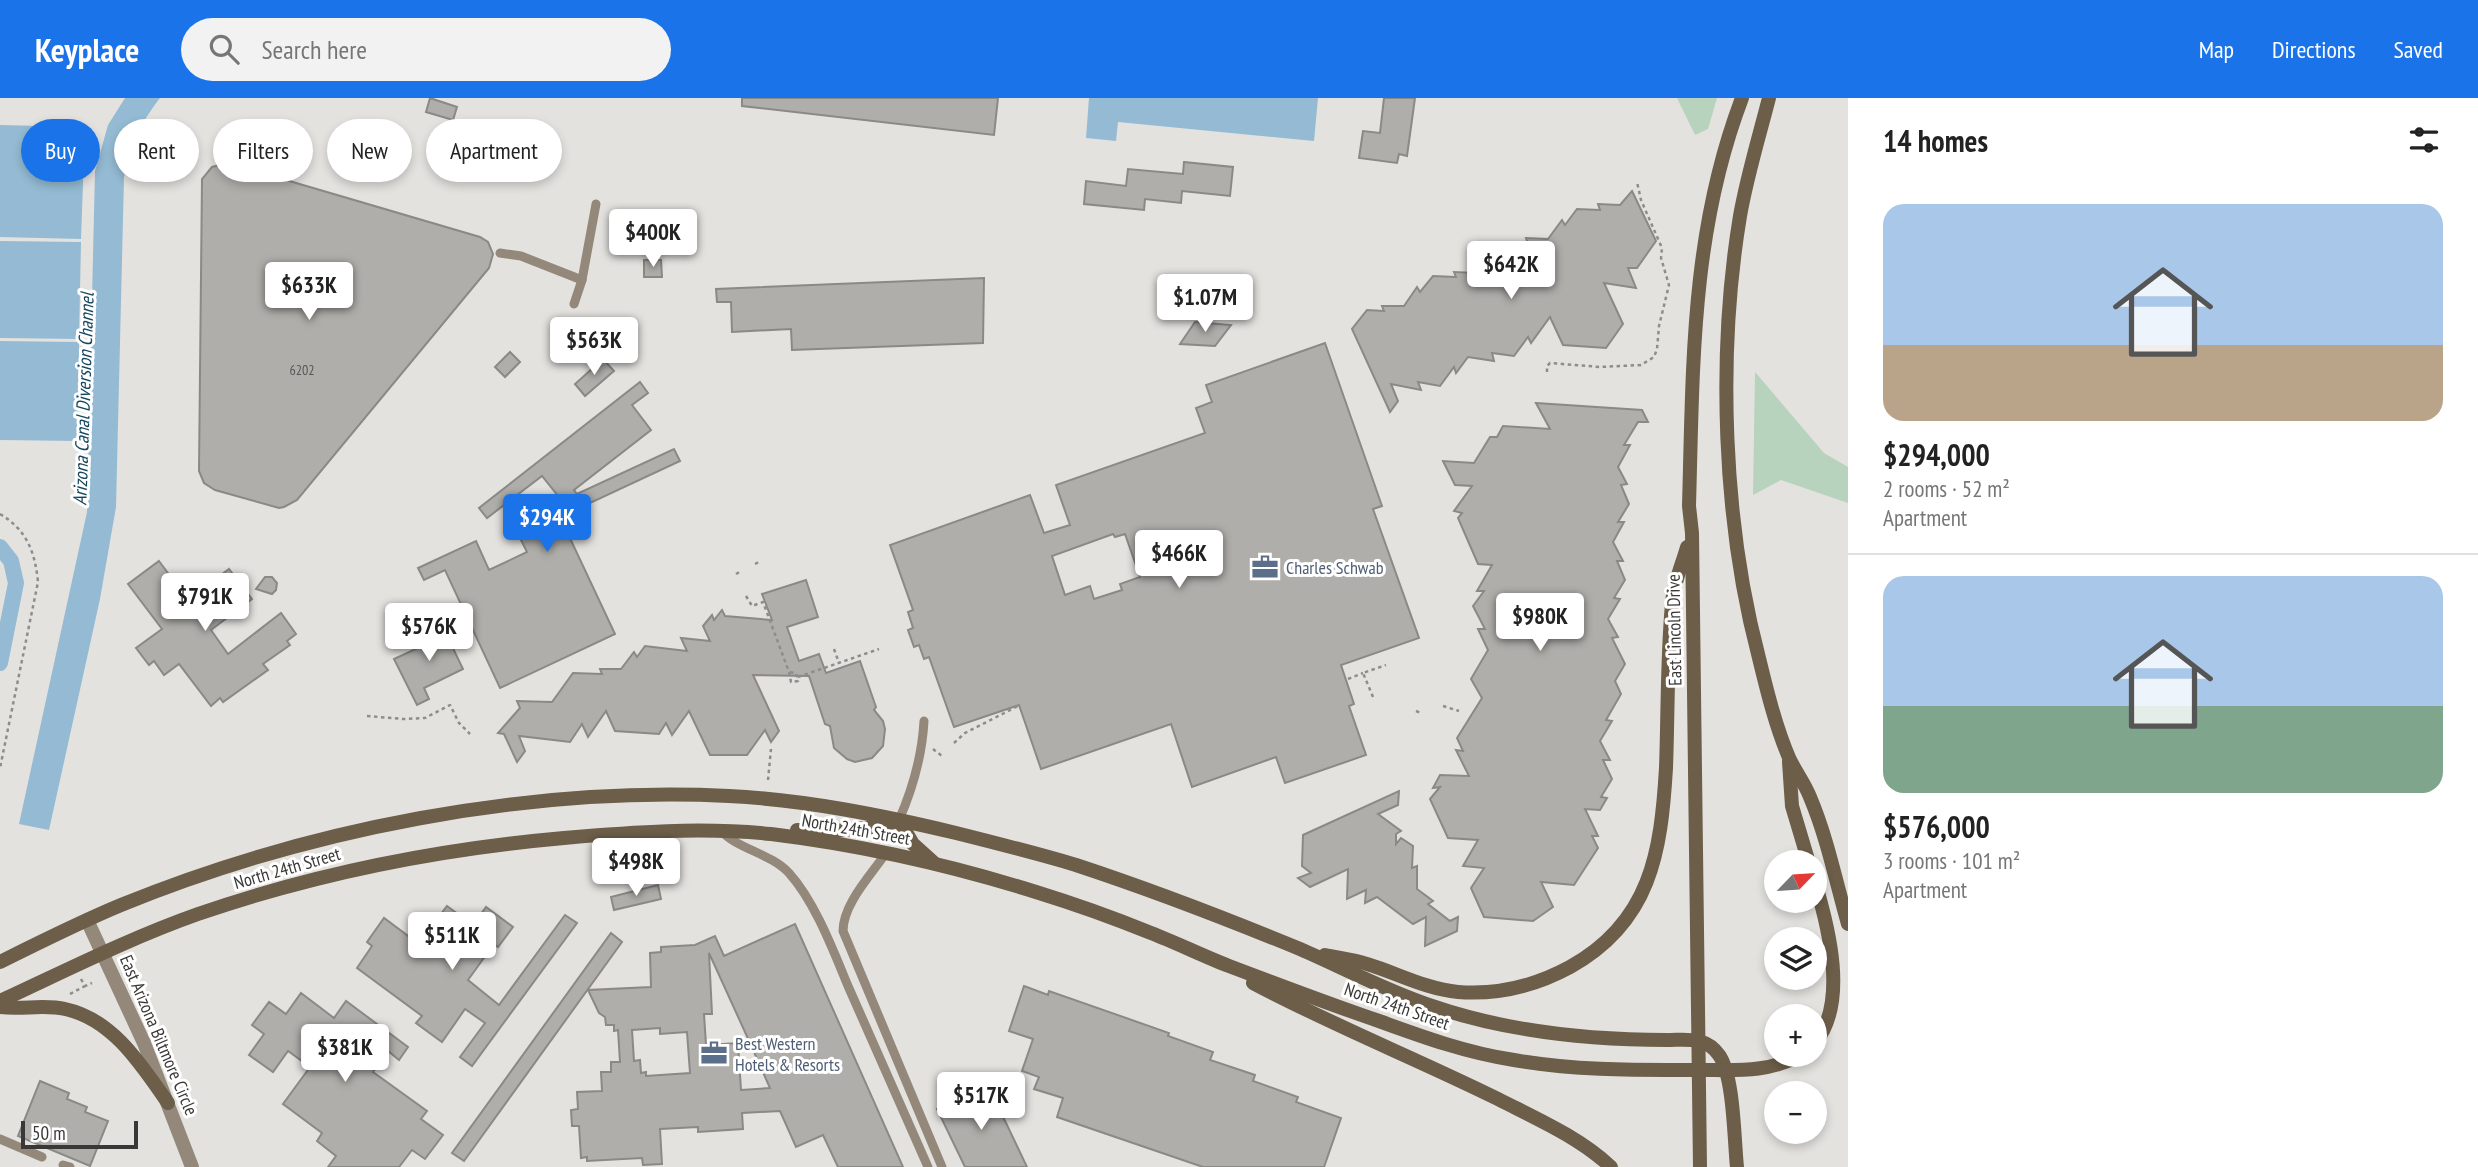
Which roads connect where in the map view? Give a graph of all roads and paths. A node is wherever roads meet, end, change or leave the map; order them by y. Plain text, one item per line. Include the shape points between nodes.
1 (1742, 98) edge
2 (1769, 98) edge
3 (1637, 183) dead end
4 (596, 204) dead end
5 (500, 253) dead end
6 (582, 280) junction
7 (574, 304) dead end
8 (1547, 372) dead end
9 (0, 514) edge
10 (1692, 533) junction
11 (761, 561) dead end
12 (755, 564) dead end
13 (741, 571) dead end
14 (736, 574) dead end
15 (746, 596) dead end
16 (834, 649) dead end
17 (879, 649) dead end
18 (839, 663) junction
19 (1386, 665) dead end
20 (789, 672) junction
21 (1363, 673) junction
22 (797, 677) junction
23 (1349, 678) dead end
24 (1373, 697) dead end
25 (1018, 706) dead end
26 (1443, 706) dead end
27 (1416, 711) dead end
28 (1459, 711) dead end
29 (1421, 713) dead end
30 (367, 716) dead end
31 (924, 721) dead end
32 (470, 734) dead end
33 (954, 743) dead end
34 (933, 748) dead end
35 (771, 749) dead end
36 (945, 751) dead end
37 (938, 752) junction
38 (942, 756) dead end
39 (1789, 758) junction
40 (0, 768) edge
41 (768, 780) dead end
42 (899, 820) junction
43 (721, 831) junction
44 (747, 832) junction
45 (1805, 850) edge
46 (886, 853) junction
47 (934, 864) junction
48 (1822, 914) edge
49 (87, 919) junction
50 (1848, 924) edge
51 (1304, 951) junction
52 (103, 953) junction
53 (0, 962) edge
54 (1225, 965) junction
55 (81, 979) dead end
56 (92, 983) dead end
57 (85, 986) junction
58 (0, 1001) edge
59 (67, 1001) dead end
60 (0, 1007) edge
61 (1827, 1023) edge
62 (1698, 1039) junction
63 (1769, 1067) edge
64 (1700, 1070) junction
65 (1727, 1072) junction
66 (168, 1103) junction
67 (0, 1139) edge
68 (41, 1157) dead end
69 (192, 1167) edge
70 (928, 1167) edge
71 (942, 1167) edge
72 (1611, 1167) edge
73 (1700, 1167) edge
74 (1737, 1167) edge

1 - 10 main road, East Lincoln Drive via 1722,155 1698,284 1689,506
2 - 39 main road via 1740,216 1733,272 1729,438 1745,597
3 - 8 path via 1662,248 1669,285 1654,357 1641,365 1556,362 1547,366
4 - 6 lane
5 - 6 lane via 521,256
6 - 7 lane
9 - 40 path via 24,534 36,559 38,582
10 - 51 main road via 1672,601 1664,810 1658,850 1640,898 1608,938 1580,962 1547,979 1478,992 1433,988 1364,963
10 - 62 main road, East Lincoln Drive
11 - 12 path
13 - 14 path
15 - 20 path via 752,606 763,602
16 - 18 path
17 - 18 path
18 - 22 path
19 - 21 path
20 - 22 path
20 - 22 path via 791,682 798,681
21 - 23 path
21 - 24 path
25 - 33 path
26 - 28 path
27 - 29 path
30 - 32 path via 425,718 450,705
31 - 42 lane via 917,772
34 - 37 path
35 - 41 path
36 - 37 path
37 - 38 path
39 - 45 main road via 1792,806
39 - 50 main road via 1810,797
42 - 44 main road via 848,831 771,828
42 - 47 main road via 913,844
42 - 49 main road, North 24th Street via 814,804 728,796 639,796 516,805 406,820 317,841 197,877
42 - 51 main road, North 24th Street via 1073,864
43 - 44 main road, North 24th Street
43 - 52 main road, North 24th Street via 603,834 482,845 385,862 241,900
43 - 70 lane via 732,842 785,868 801,889
44 - 46 main road, North 24th Street
46 - 47 main road, North 24th Street
46 - 71 lane via 850,904 843,931
47 - 54 main road, North 24th Street via 1097,913
48 - 61 main road via 1837,975 1836,999
49 - 52 street, East Arizona Biltmore Circle
49 - 53 main road, North 24th Street
51 - 62 main road, North 24th Street via 1406,997 1482,1022 1631,1040
52 - 58 main road, North 24th Street
52 - 66 street, East Arizona Biltmore Circle
54 - 64 main road, North 24th Street via 1469,1051 1610,1071
54 - 72 main road via 1295,1005 1558,1129
55 - 57 path
56 - 57 path
57 - 59 path via 69,994
60 - 66 main road via 65,1009 96,1022 129,1051
62 - 64 main road, East Lincoln Drive
62 - 65 main road via 1717,1051
63 - 65 main road, North 24th Street
64 - 65 main road, North 24th Street
64 - 73 main road, East Lincoln Drive
65 - 74 main road
66 - 69 street, East Arizona Biltmore Circle
67 - 68 lane

